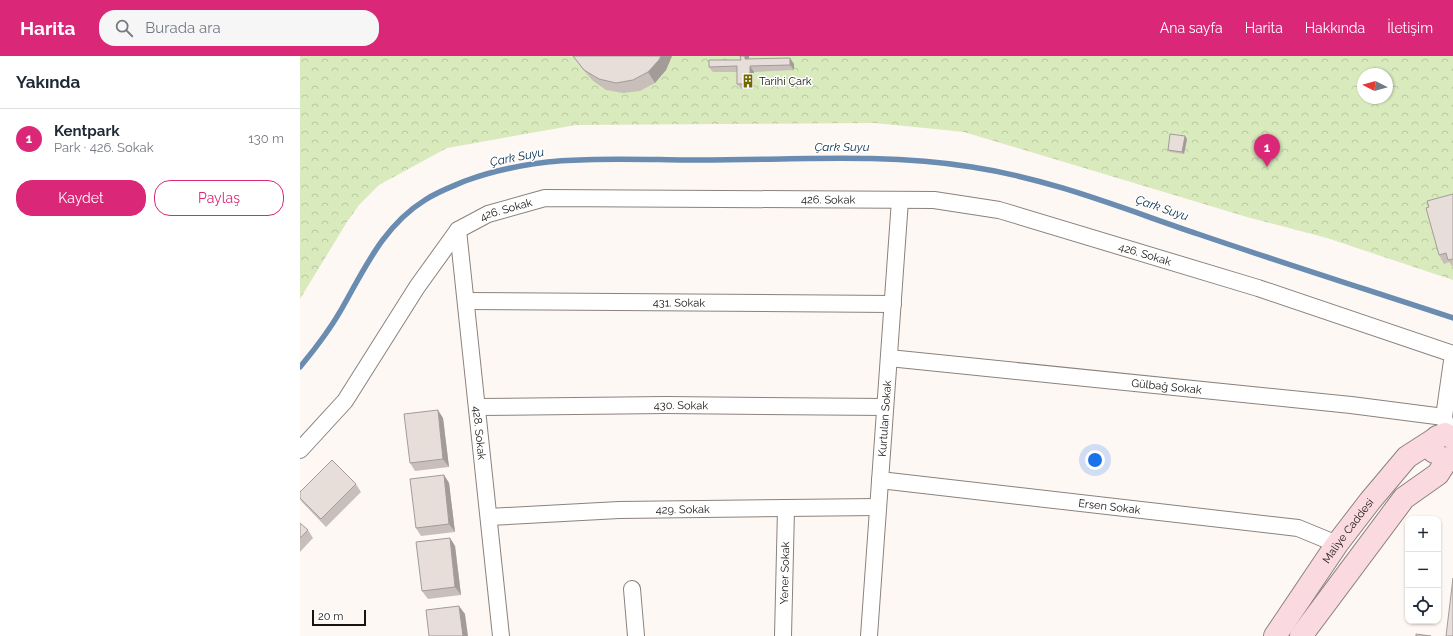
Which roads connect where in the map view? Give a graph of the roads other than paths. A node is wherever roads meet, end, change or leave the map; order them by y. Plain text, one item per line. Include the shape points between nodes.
1 (900, 200) junction
2 (458, 230) junction
3 (466, 301) junction
4 (892, 304) junction
5 (1453, 354) edge
6 (889, 358) junction
7 (477, 407) junction
8 (885, 407) junction
9 (1448, 439) edge
10 (300, 450) edge
11 (880, 480) junction
12 (878, 507) junction
13 (786, 509) junction
14 (489, 518) junction
15 (1337, 544) junction
16 (632, 589) dead end
17 (501, 636) edge
18 (636, 636) edge
19 (783, 636) edge
20 (869, 636) edge
21 (1275, 636) edge
22 (1301, 636) edge

1 - 2 street, 426. Sokak via 545,198 488,214
1 - 4 street, Kurtulan Sokak
1 - 5 street, 426. Sokak via 934,200 999,210 1258,288
2 - 3 street, 428. Sokak
2 - 10 street, 426. Sokak via 417,287 345,401
3 - 4 street, 431. Sokak
3 - 7 street, 428. Sokak
4 - 6 street, Kurtulan Sokak
5 - 9 street
6 - 8 street, Kurtulan Sokak
6 - 9 street, Gülbağ Sokak via 1344,404
7 - 8 street, 430. Sokak
7 - 14 street, 428. Sokak
8 - 11 street, Kurtulan Sokak
9 - 15 main road, Maliye Caddesi via 1407,457
9 - 22 main road via 1438,474 1404,498
11 - 12 street, Kurtulan Sokak
11 - 15 street, Ersen Sokak via 1298,528
12 - 13 street, 429. Sokak
12 - 20 street, Kurtulan Sokak
13 - 14 street, 429. Sokak via 619,510
13 - 19 street, Yener Sokak
14 - 17 street, 428. Sokak
15 - 21 main road, Maliye Caddesi
16 - 18 street

